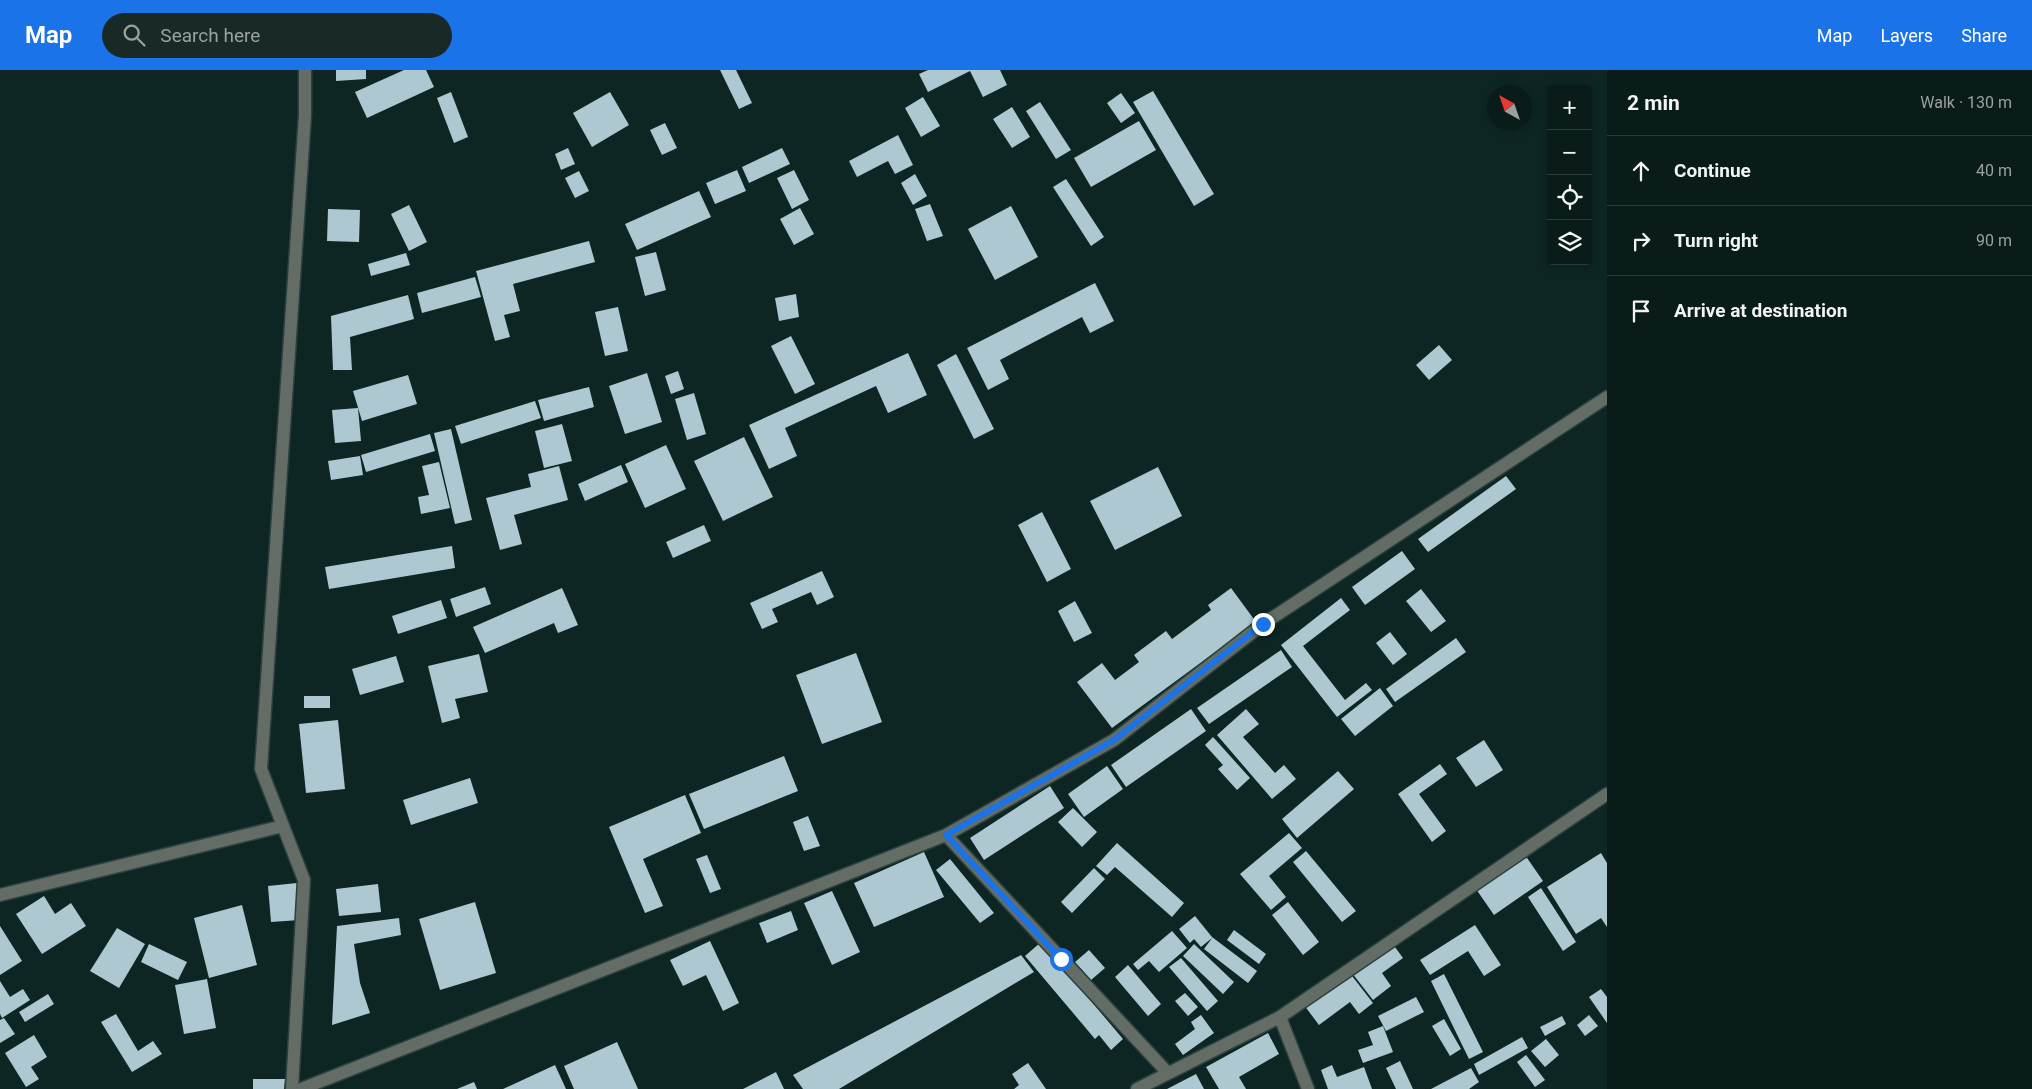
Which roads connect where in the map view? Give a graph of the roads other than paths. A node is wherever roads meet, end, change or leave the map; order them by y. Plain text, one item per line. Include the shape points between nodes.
1 (305, 70) edge
2 (1607, 397) edge
3 (1607, 794) edge
4 (283, 826) junction
5 (946, 835) junction
6 (0, 895) edge
7 (1280, 1017) junction
8 (1167, 1072) junction
9 (292, 1089) edge
10 (301, 1089) edge
11 (1137, 1089) edge
12 (1308, 1089) edge

1 - 4 street via 305,115 261,770
2 - 5 street via 1263,624 1114,740
3 - 7 street
4 - 6 street
4 - 9 street via 304,880
5 - 8 street
5 - 10 street
7 - 8 street
7 - 12 street
8 - 11 street

